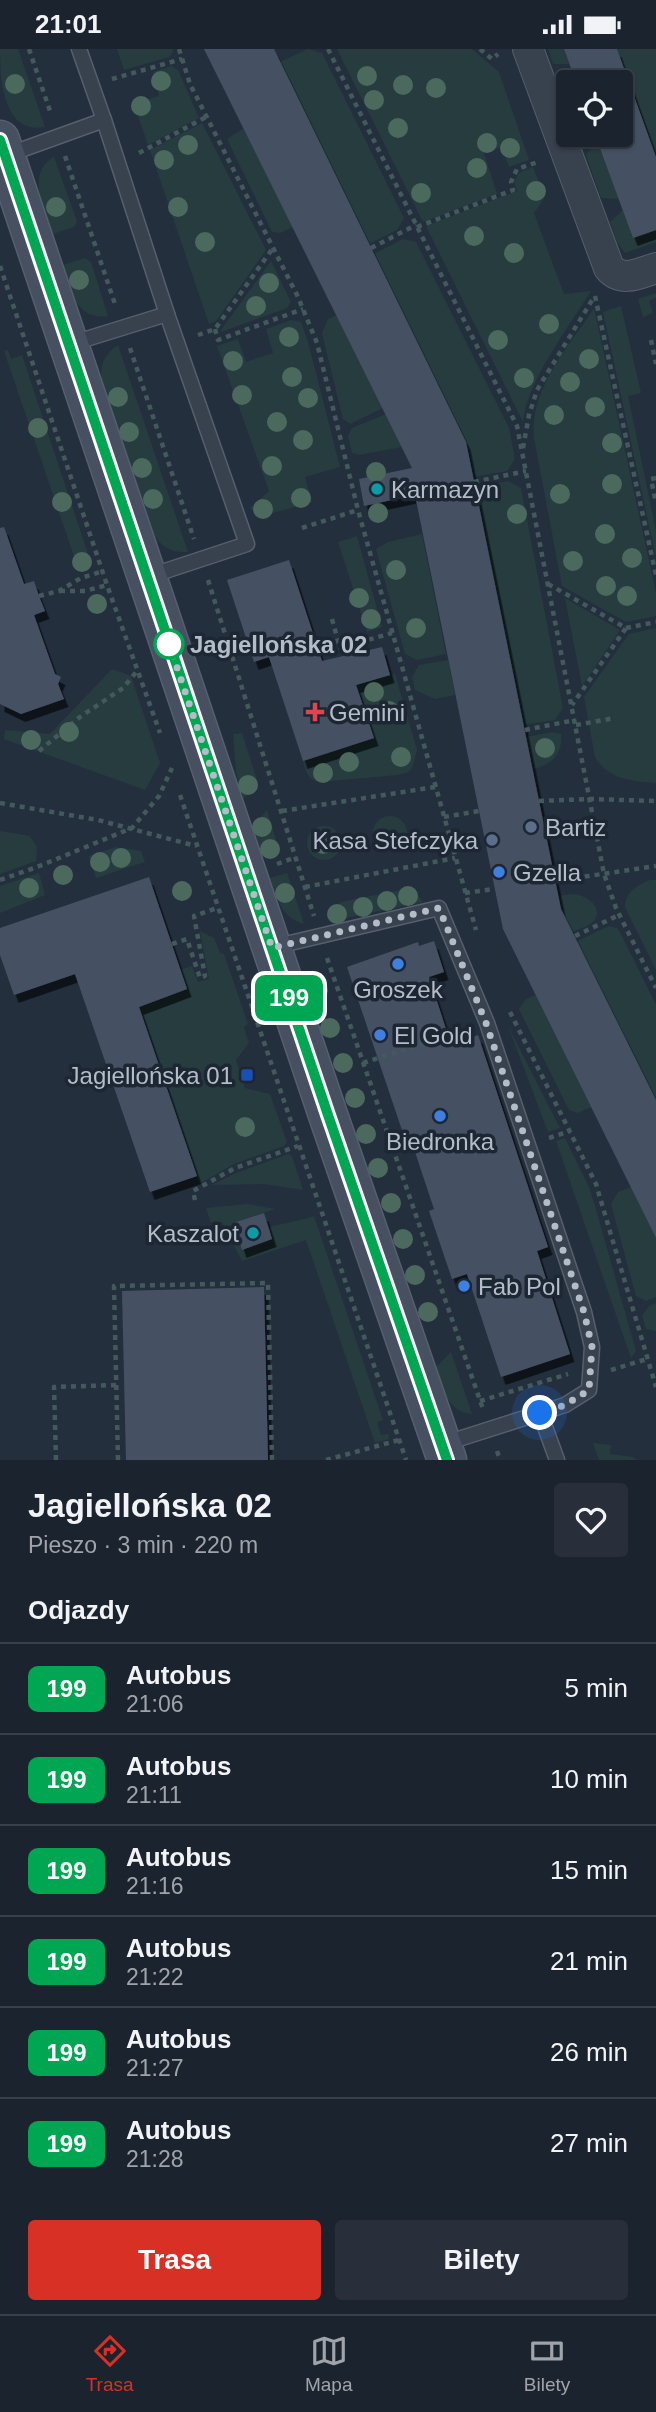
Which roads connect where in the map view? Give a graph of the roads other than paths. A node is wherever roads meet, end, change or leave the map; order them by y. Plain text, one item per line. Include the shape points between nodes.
1 (79, 49) edge
2 (528, 49) edge
3 (104, 120) junction
4 (3, 148) edge
5 (656, 268) edge
6 (167, 314) junction
7 (68, 345) junction
8 (146, 577) junction
9 (272, 948) junction
10 (540, 1413) junction
11 (444, 1452) edge
12 (557, 1460) edge

1 - 3 lane
2 - 5 street via 606,262 624,277
3 - 4 lane via 58,137
3 - 6 lane
4 - 7 street
6 - 7 lane
6 - 8 lane via 247,544
7 - 8 street
8 - 9 street
9 - 10 lane via 439,908 486,1023 592,1347 589,1390
9 - 11 street
10 - 11 lane via 490,1428
10 - 12 lane

